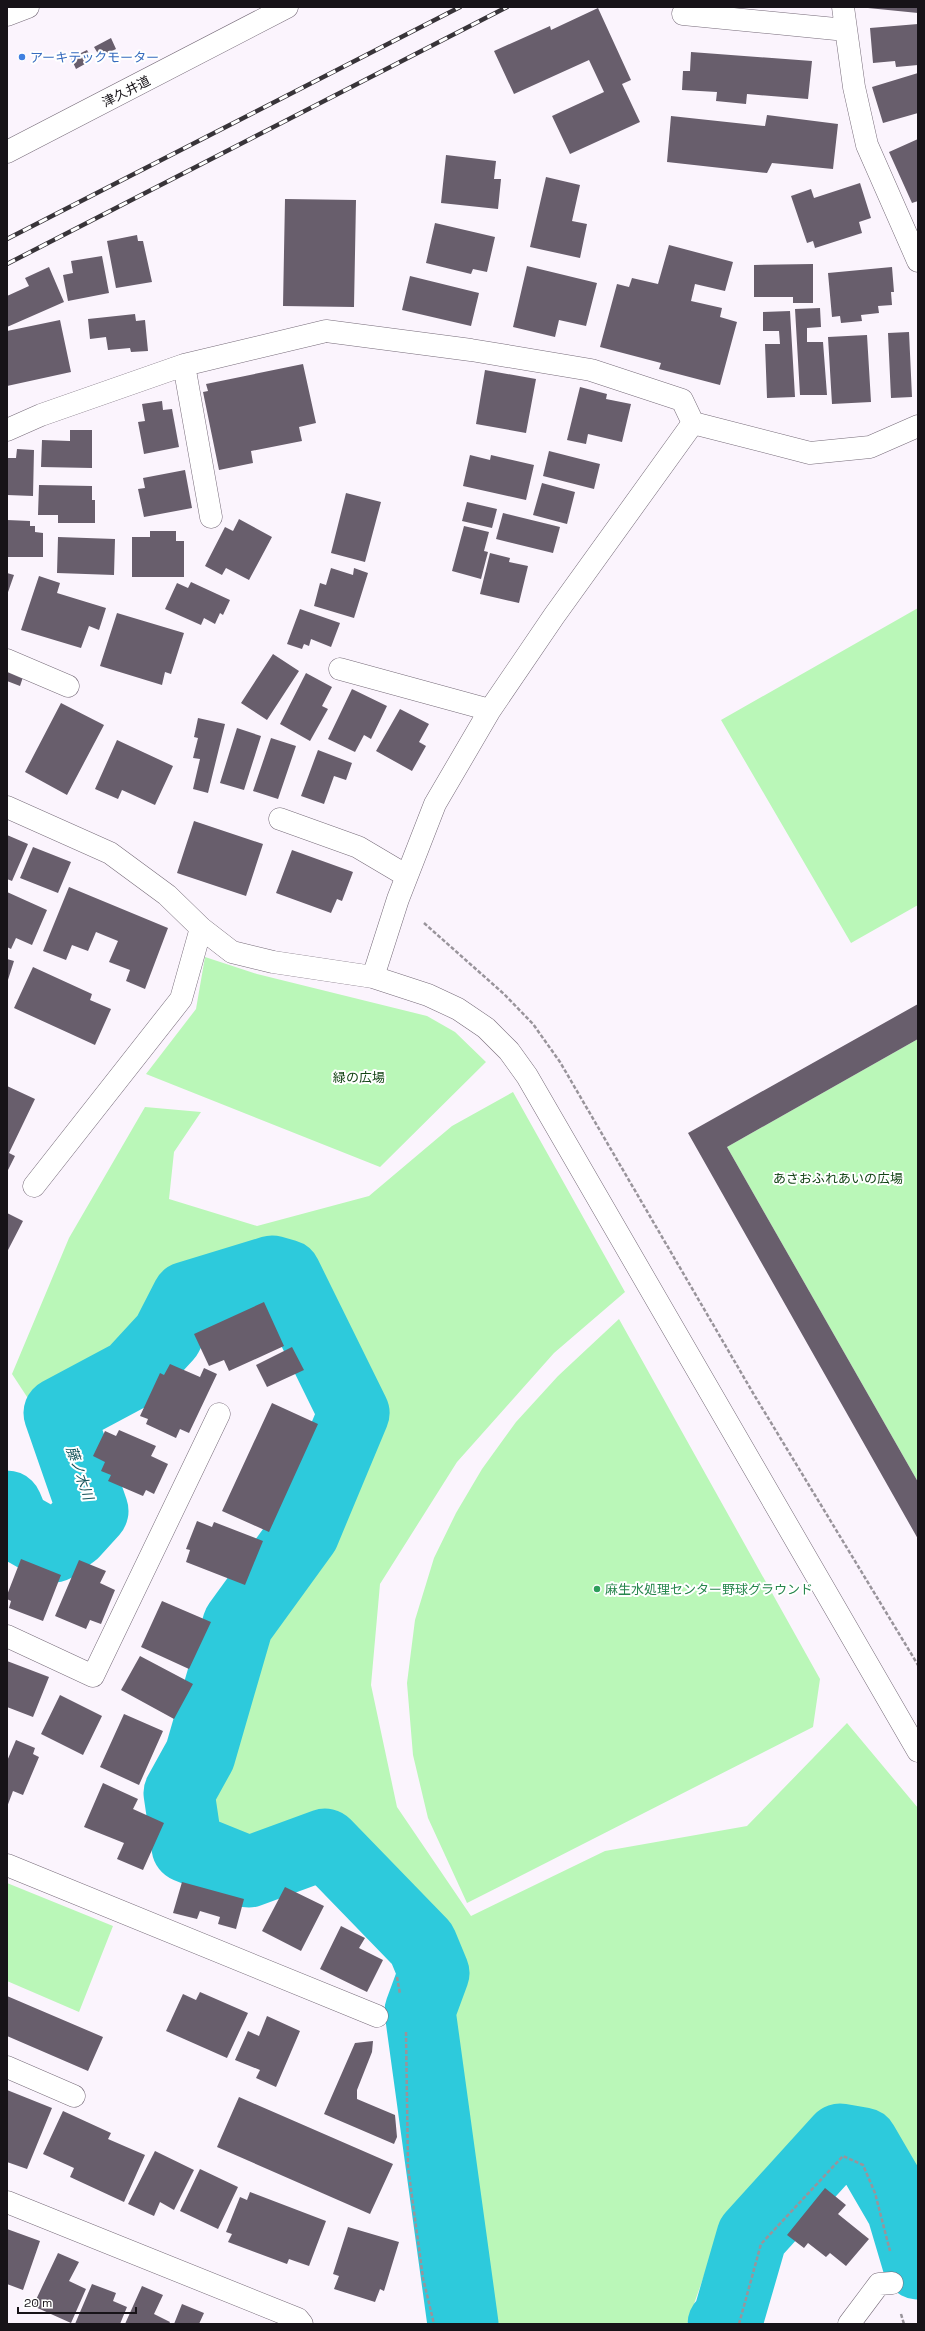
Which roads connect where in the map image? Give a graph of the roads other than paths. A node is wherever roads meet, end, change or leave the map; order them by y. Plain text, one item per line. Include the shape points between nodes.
1 (28, 7) edge
2 (287, 7) edge
3 (843, 7) edge
4 (7, 14) edge
5 (683, 14) dead end
6 (846, 30) junction
7 (7, 152) edge
8 (918, 262) edge
9 (184, 365) junction
10 (693, 423) junction
11 (918, 426) edge
12 (7, 430) edge
13 (211, 517) dead end
14 (7, 660) edge
15 (340, 669) dead end
16 (68, 686) dead end
17 (490, 710) junction
18 (7, 807) edge
19 (280, 820) dead end
20 (407, 876) junction
21 (201, 928) junction
22 (373, 977) junction
23 (34, 1186) dead end
24 (219, 1414) dead end
25 (7, 1636) edge
26 (918, 1751) edge
27 (7, 1865) edge
28 (377, 2016) dead end
29 (7, 2067) edge
30 (74, 2096) dead end
31 (7, 2202) edge
32 (892, 2283) road end
33 (302, 2324) edge
34 (849, 2324) edge

1 - 4 street
2 - 7 street, 津久井道
3 - 6 street
5 - 6 street
6 - 8 street via 854,87 867,145
9 - 10 street via 326,331 471,350 591,370 682,400
9 - 12 street
9 - 13 street
10 - 11 street via 810,453 870,447
10 - 17 street via 554,616
14 - 16 street
15 - 17 street
17 - 20 street via 435,804
18 - 21 street via 110,853 167,894
19 - 20 street via 358,847
20 - 22 street
21 - 22 street via 232,952 273,962
21 - 23 street via 181,999
22 - 26 street via 428,995 458,1009 486,1028 509,1050 527,1076
24 - 25 street via 94,1676
27 - 28 street
29 - 30 street
31 - 33 street via 290,2316
32 - 34 street via 879,2284

